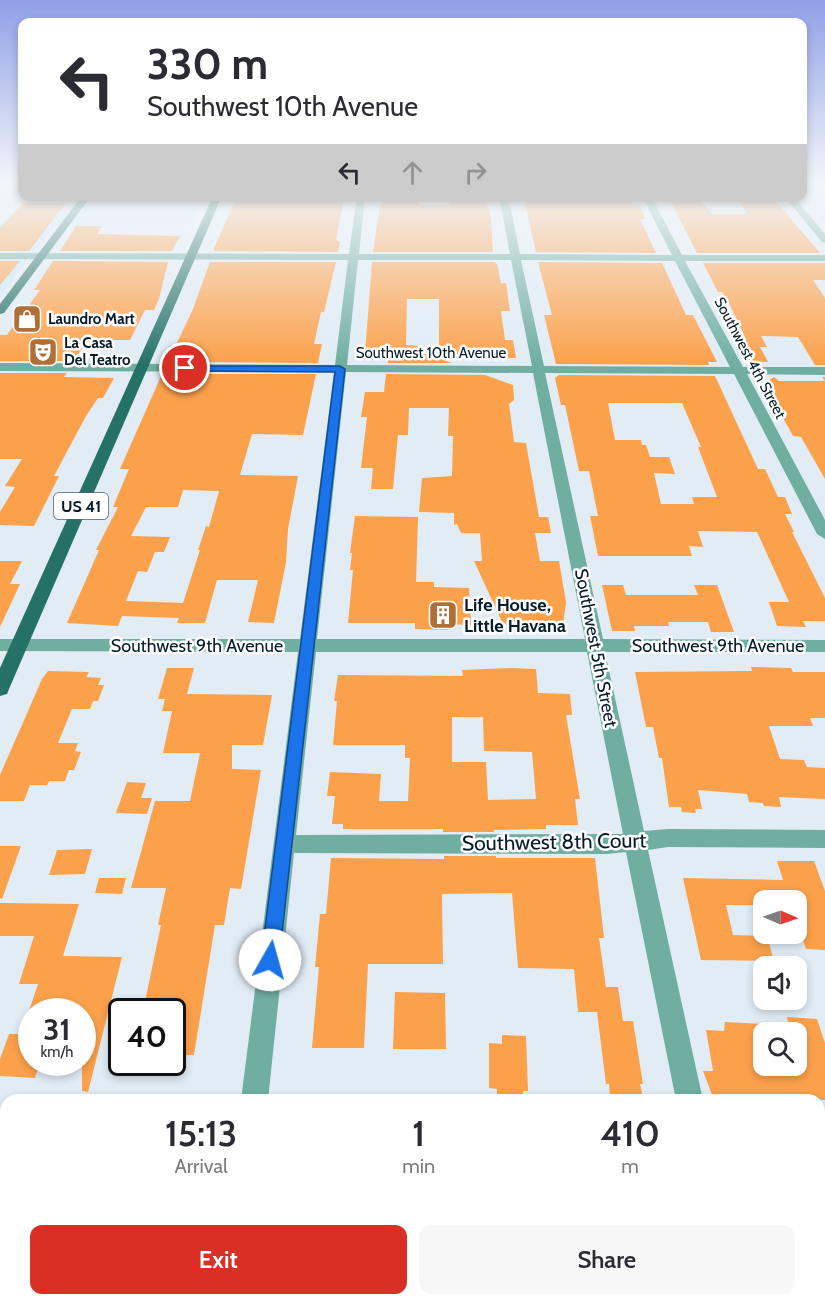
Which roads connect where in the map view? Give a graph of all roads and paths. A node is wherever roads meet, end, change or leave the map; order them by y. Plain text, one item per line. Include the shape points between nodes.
1 (53, 242) edge
2 (197, 242) edge
3 (355, 242) edge
4 (513, 242) edge
5 (669, 242) edge
6 (0, 256) edge
7 (43, 256) junction
8 (191, 256) junction
9 (353, 257) junction
10 (516, 258) junction
11 (678, 258) junction
12 (825, 258) edge
13 (0, 311) edge
14 (0, 367) edge
15 (141, 368) junction
16 (340, 369) junction
17 (538, 370) junction
18 (738, 371) junction
19 (825, 371) edge
20 (825, 534) edge
21 (0, 645) edge
22 (20, 645) junction
23 (308, 646) junction
24 (595, 646) junction
25 (825, 646) edge
26 (0, 689) edge
27 (825, 839) edge
28 (634, 841) junction
29 (284, 844) junction
30 (255, 1094) edge
31 (689, 1094) edge

1 - 7 main road
2 - 8 main road, US 41
3 - 9 street
4 - 10 street, Southwest 5th Street
5 - 11 street, Southwest 4th Street
6 - 7 street
7 - 8 street
7 - 13 main road
8 - 9 street
8 - 15 main road, US 41
9 - 10 street
9 - 16 street
10 - 11 street
10 - 17 street, Southwest 5th Street
11 - 12 street
11 - 18 street, Southwest 4th Street
14 - 15 street, Southwest 10th Avenue
15 - 16 street, Southwest 10th Avenue
15 - 22 main road, US 41
16 - 17 street, Southwest 10th Avenue
16 - 23 street
17 - 18 street, Southwest 10th Avenue
17 - 24 street, Southwest 5th Street
18 - 19 street, Southwest 10th Avenue
18 - 20 street, Southwest 4th Street
21 - 22 street, Southwest 9th Avenue
22 - 23 street, Southwest 9th Avenue
22 - 26 main road, US 41
23 - 24 street, Southwest 9th Avenue
23 - 29 street
24 - 25 street, Southwest 9th Avenue
24 - 28 street, Southwest 5th Street
27 - 28 street, Southwest 8th Court
28 - 29 street, Southwest 8th Court
28 - 31 street, Southwest 5th Street
29 - 30 street

